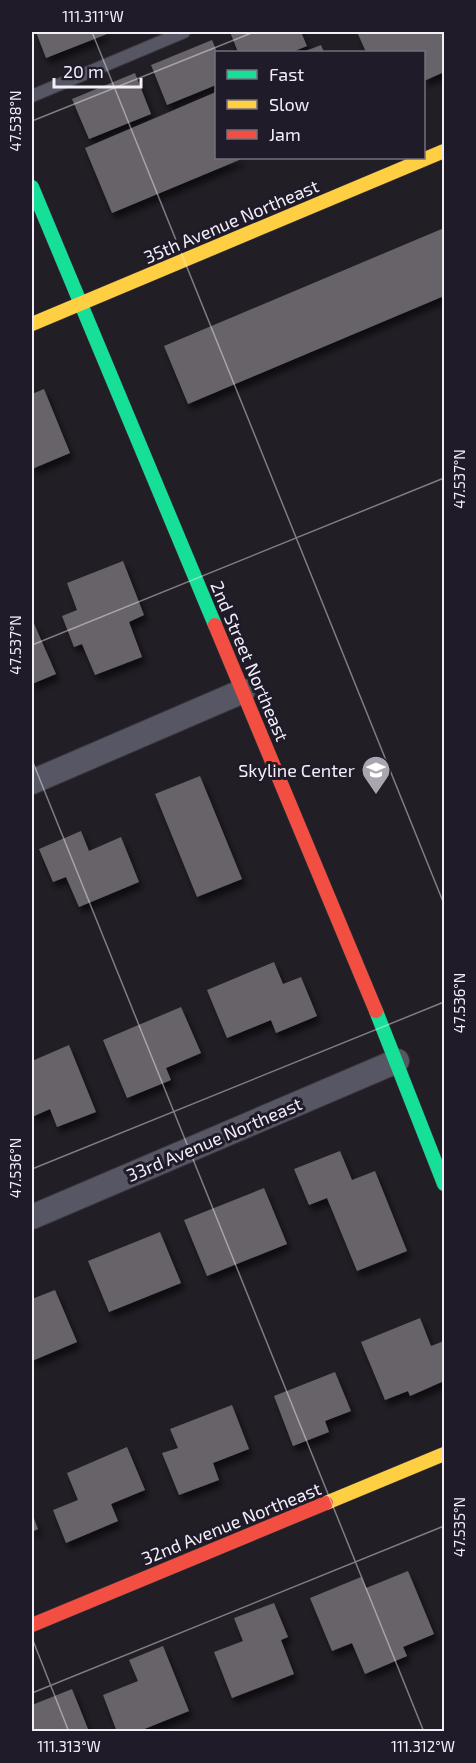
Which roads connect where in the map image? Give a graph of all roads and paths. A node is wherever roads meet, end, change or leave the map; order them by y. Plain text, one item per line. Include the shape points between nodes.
1 (184, 32) edge
2 (32, 96) edge
3 (444, 151) edge
4 (425, 159) edge
5 (425, 159) edge
6 (32, 187) edge
7 (81, 303) junction
8 (32, 324) edge
9 (243, 691) junction
10 (32, 782) edge
11 (397, 1061) junction
12 (444, 1184) edge
13 (32, 1217) edge
14 (444, 1454) edge
15 (32, 1624) edge

1 - 2 lane
3 - 4 street, 35th Avenue Northeast
5 - 7 street, 35th Avenue Northeast
6 - 7 street, 2nd Street Northeast
7 - 8 street, 35th Avenue Northeast
7 - 9 street, 2nd Street Northeast
9 - 10 street
9 - 11 street, 2nd Street Northeast
11 - 12 street, 2nd Street Northeast
11 - 13 street, 33rd Avenue Northeast
14 - 15 street, 32nd Avenue Northeast

